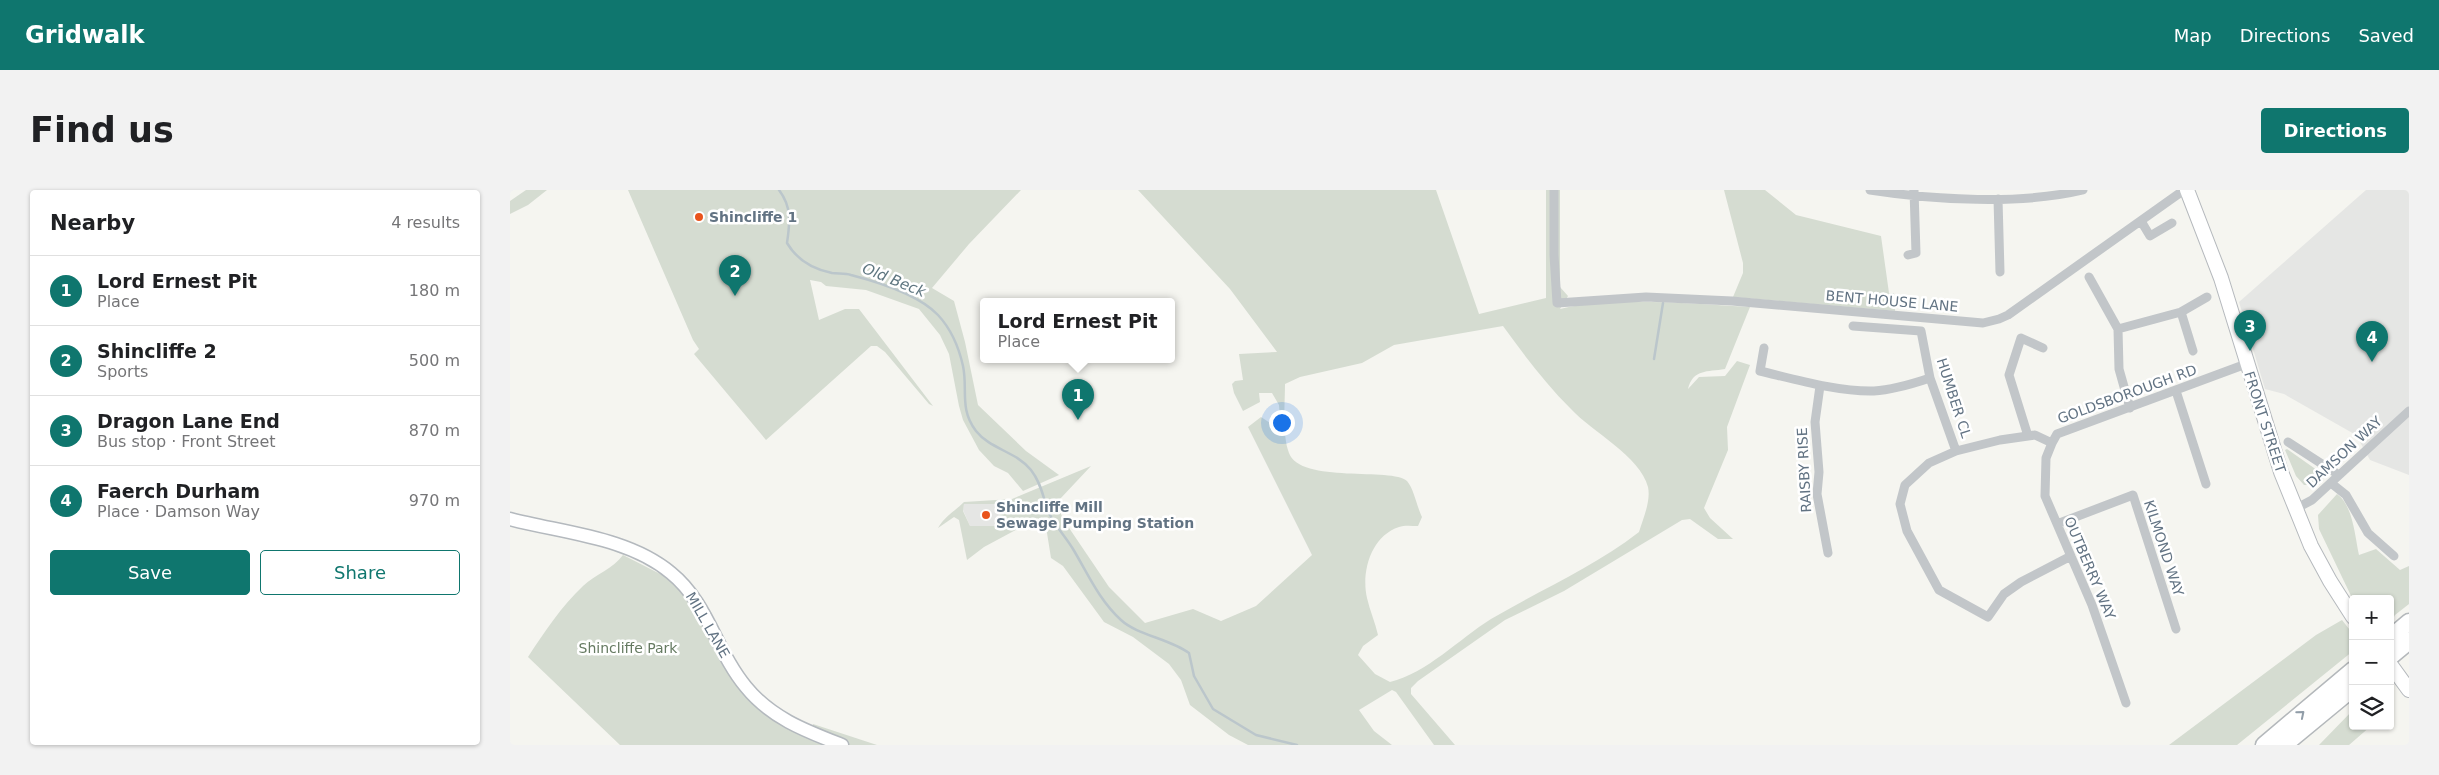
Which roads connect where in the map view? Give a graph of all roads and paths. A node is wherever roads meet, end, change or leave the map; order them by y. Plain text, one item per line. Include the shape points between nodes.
1 (1554, 190) edge
2 (1870, 190) edge
3 (2083, 190) edge
4 (2186, 190) edge
5 (1914, 192) edge
6 (1996, 196) edge
7 (2141, 221) junction
8 (2172, 223) dead end
9 (1916, 256) dead end
10 (2000, 272) dead end
11 (2089, 277) dead end
12 (2207, 296) dead end
13 (2181, 312) junction
14 (1853, 326) dead end
15 (2118, 329) junction
16 (1764, 348) dead end
17 (2043, 348) dead end
18 (2193, 351) dead end
19 (2246, 364) junction
20 (1930, 378) junction
21 (1820, 386) junction
22 (2176, 391) junction
23 (2130, 408) junction
24 (2409, 411) edge
25 (2028, 436) junction
26 (2288, 442) dead end
27 (2052, 443) junction
28 (1956, 451) junction
29 (2339, 475) junction
30 (2331, 483) junction
31 (2206, 484) dead end
32 (2295, 509) junction
33 (510, 519) edge
34 (2057, 524) junction
35 (1828, 553) dead end
36 (2071, 556) junction
37 (2394, 556) dead end
38 (2349, 611) edge
39 (2409, 622) edge
40 (2176, 629) dead end
41 (2394, 635) edge
42 (2409, 641) edge
43 (2394, 654) edge
44 (2349, 673) edge
45 (2399, 674) edge
46 (2409, 690) edge
47 (2349, 691) edge
48 (2126, 703) dead end
49 (842, 745) edge
50 (2264, 745) edge
51 (2284, 745) edge

1 - 7 street, BENT HOUSE LANE via 1557,303 1646,297 1990,322 2014,310
2 - 5 street
3 - 6 street via 2062,195
4 - 7 street, BENT HOUSE LANE
4 - 19 main road, FRONT STREET via 2221,278
5 - 6 street
5 - 9 street
6 - 10 street
7 - 8 street via 2153,239
11 - 15 street
12 - 13 street
13 - 15 street
13 - 18 street
14 - 20 street, HUMBER CL via 1921,331
15 - 23 street via 2119,369
16 - 21 street via 1760,371
17 - 25 street via 2021,338 2009,375
19 - 22 street, GOLDSBOROUGH RD
19 - 32 main road, FRONT STREET via 2267,434
20 - 21 street via 1872,391
20 - 28 street, HUMBER CL
21 - 35 street, RAISBY RISE via 1816,422 1817,494
22 - 23 street, GOLDSBOROUGH RD
22 - 31 street
23 - 27 street, GOLDSBOROUGH RD via 2057,434
24 - 29 street, DAMSON WAY
25 - 27 street, GOLDSBOROUGH RD via 2035,435
25 - 28 street, GOLDSBOROUGH RD
26 - 29 street
27 - 34 street, OUTBERRY WAY via 2046,458 2045,496
28 - 36 street, GOLDSBOROUGH RD via 1929,464 1905,484 1900,504 1907,531 1938,590 1988,616 2004,594
29 - 30 street, DAMSON WAY
30 - 32 street, DAMSON WAY via 2312,500
30 - 37 street via 2346,496 2368,533
32 - 38 main road, FRONT STREET via 2330,581
33 - 49 main road, MILL LANE via 605,541 656,562 692,594 745,686 774,714
34 - 36 street, OUTBERRY WAY
34 - 40 street, KILMOND WAY via 2133,495
36 - 48 street, OUTBERRY WAY
39 - 41 highway
42 - 43 highway
50 -> 44 highway
45 - 46 main road
47 - 51 highway

